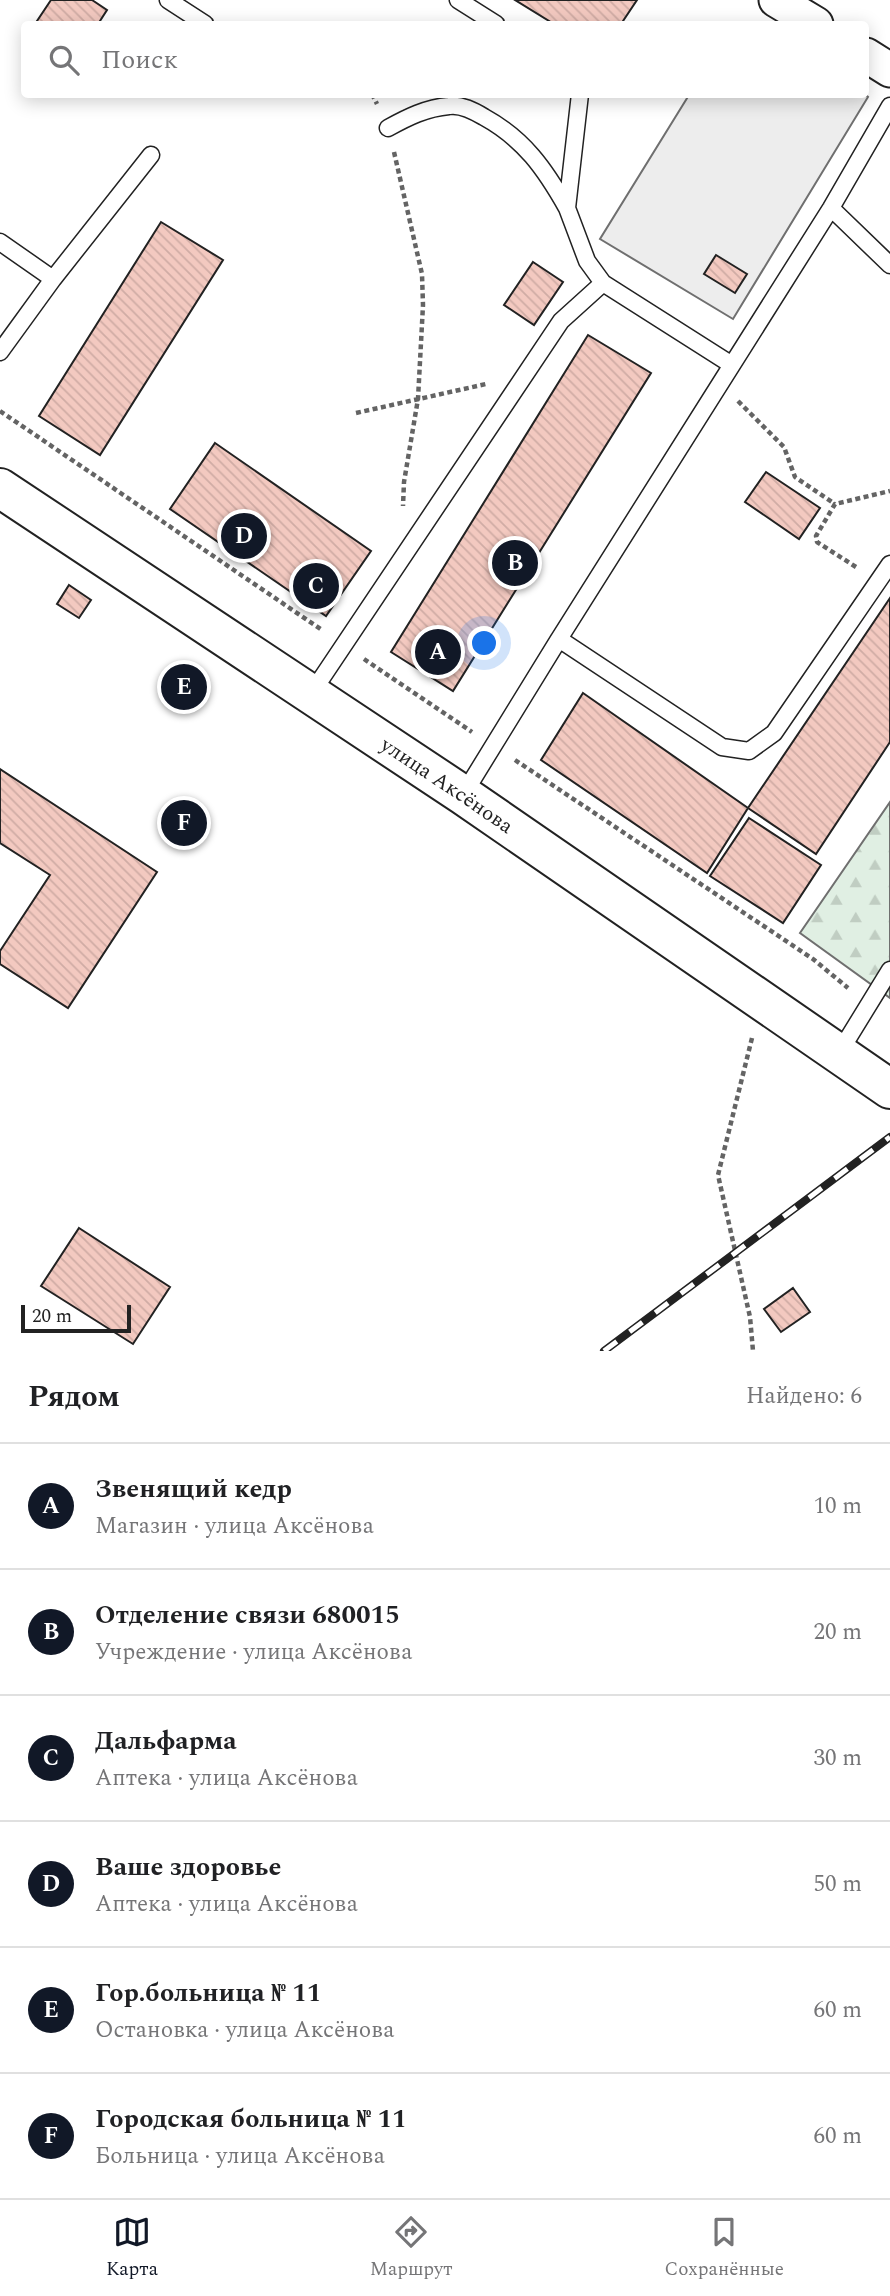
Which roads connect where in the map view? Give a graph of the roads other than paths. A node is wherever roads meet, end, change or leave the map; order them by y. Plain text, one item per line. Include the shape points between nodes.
1 (168, 0) edge
2 (458, 0) edge
3 (200, 21) edge
4 (491, 21) edge
5 (869, 57) edge
6 (890, 71) edge
7 (580, 98) edge
8 (890, 106) edge
9 (388, 128) road end
10 (152, 155) dead end
11 (567, 208) junction
12 (831, 208) junction
13 (0, 242) edge
14 (890, 265) edge
15 (53, 278) junction
16 (603, 283) junction
17 (0, 352) edge
18 (732, 365) junction
19 (0, 488) edge
20 (890, 564) edge
21 (559, 639) junction
22 (311, 694) junction
23 (463, 795) junction
24 (890, 970) edge
25 (839, 1053) junction
26 (890, 1089) edge

1 - 3 lane
2 - 4 lane
5 - 6 street
7 - 11 lane
8 - 12 lane
9 - 11 lane via 419,112 451,105 471,109 522,142
10 - 15 lane
11 - 16 lane via 587,261
12 - 14 lane
12 - 18 lane
13 - 15 lane
15 - 17 lane
16 - 18 lane
16 - 22 lane via 561,321
18 - 21 lane
19 - 22 street, улица Аксёнова
20 - 21 lane via 774,733 749,751 722,747
21 - 23 lane
22 - 23 street, улица Аксёнова
23 - 25 street, улица Аксёнова
24 - 25 lane
25 - 26 street, улица Аксёнова

